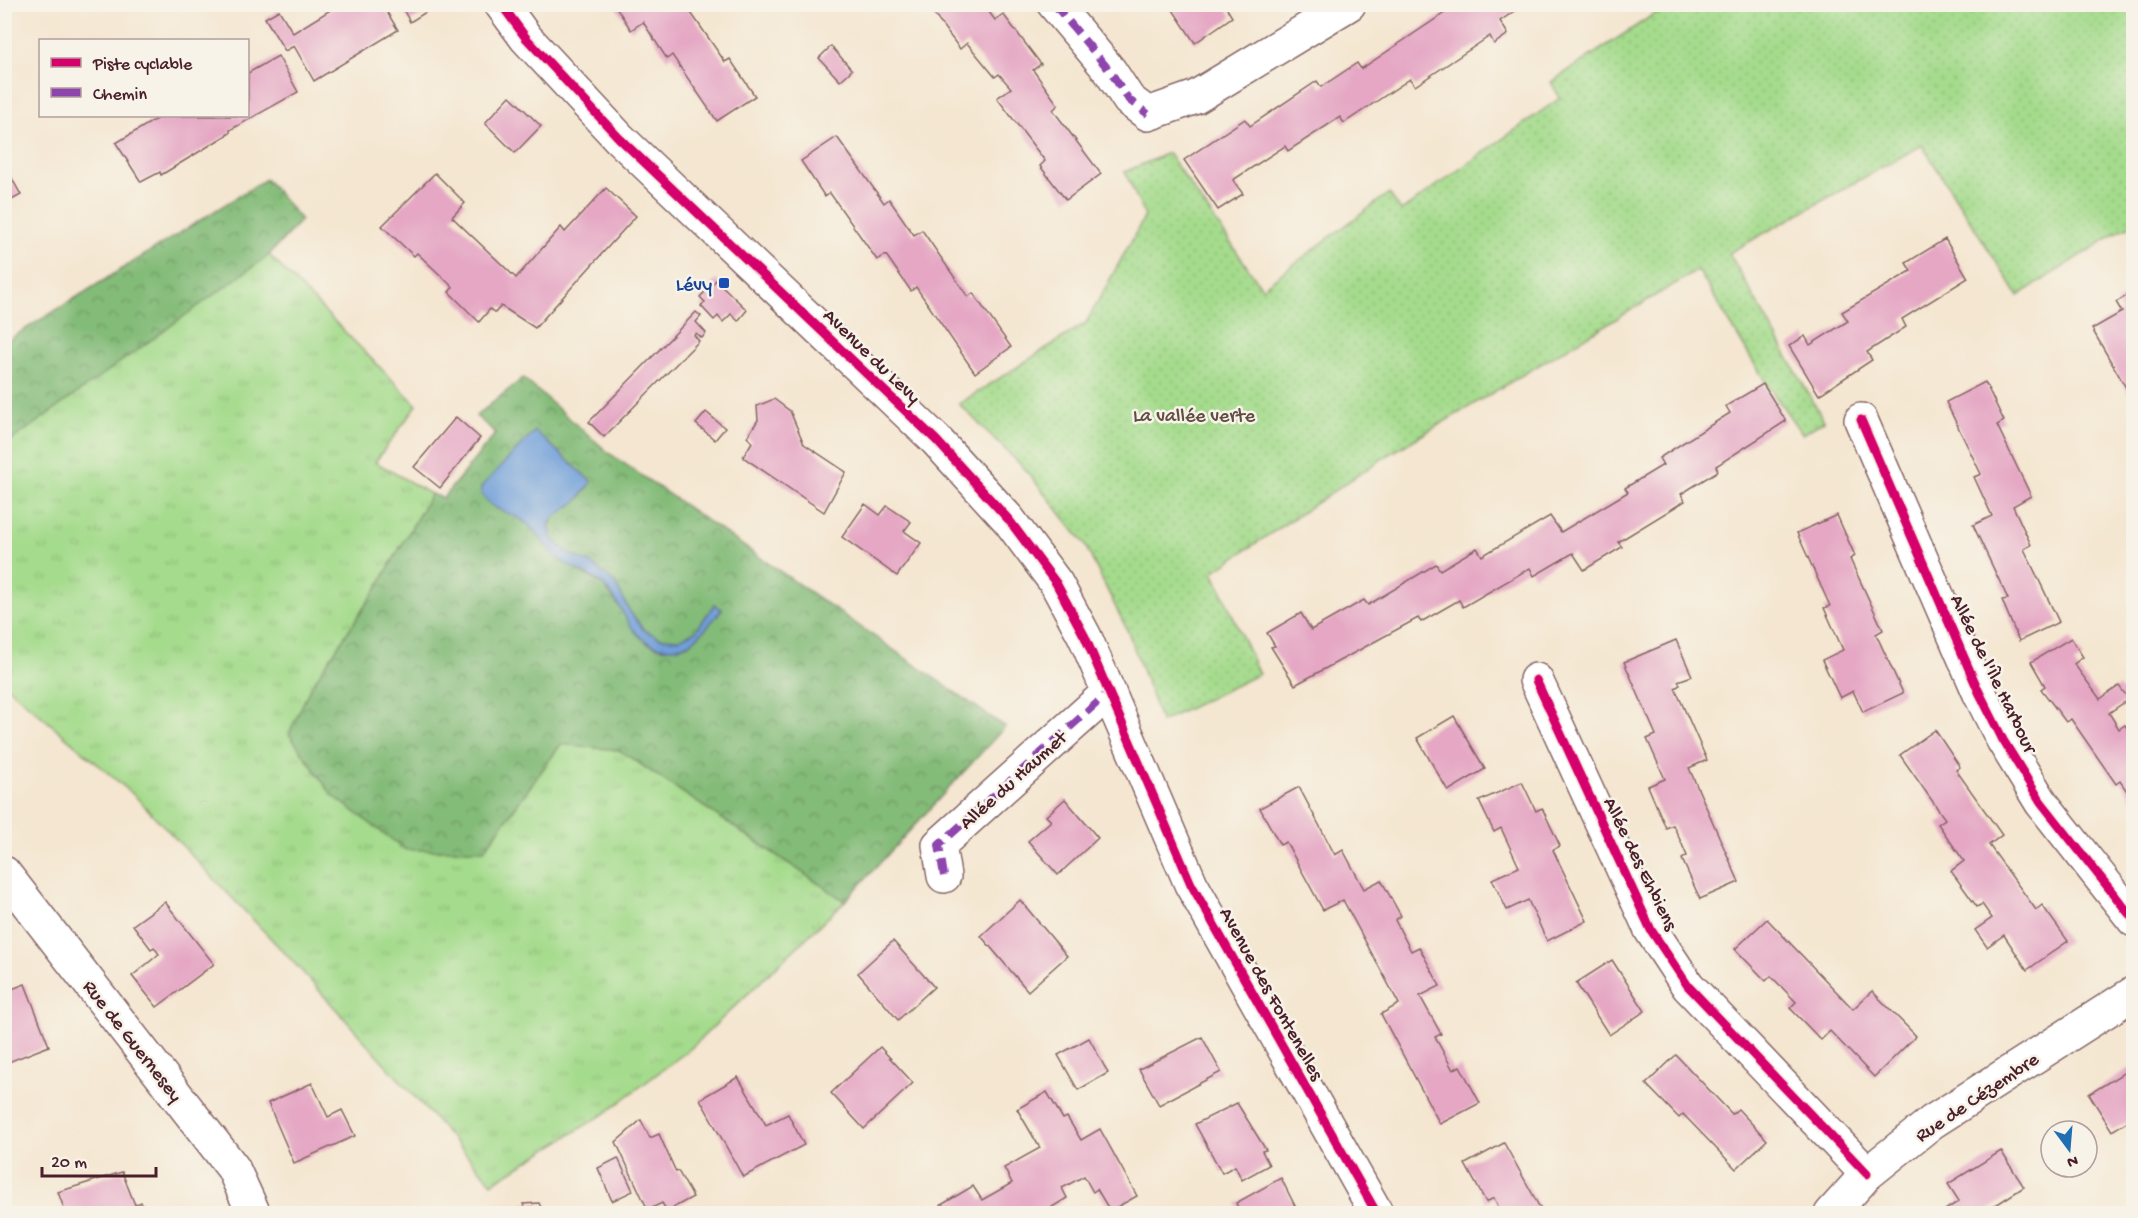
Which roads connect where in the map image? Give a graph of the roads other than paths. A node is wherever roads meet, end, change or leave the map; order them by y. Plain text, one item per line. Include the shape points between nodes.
1 (501, 4) edge
2 (1054, 4) edge
3 (1349, 4) edge
4 (1861, 420) dead end
5 (1536, 680) dead end
6 (1109, 692) junction
7 (1147, 784) joint
8 (4, 873) edge
9 (944, 876) dead end
10 (2133, 920) edge
11 (2133, 993) edge
12 (1867, 1174) junction
13 (254, 1214) edge
14 (1377, 1214) edge
15 (1831, 1214) edge

1 - 6 street, Avenue du Levy via 526,38 619,138 936,440 1009,520 1056,583
2 - 3 street via 1129,100 1149,114 1196,97
4 - 10 street, Allée de l'Île Harbour via 2003,740 2041,802
5 - 12 street, Allée des Ehbiens via 1651,930 1688,986
6 - 7 street, Avenue du Levy
6 - 9 street, Allée du Haumet via 939,845
7 - 14 street, Avenue des Fontenelles via 1191,884
8 - 13 street, Rue de Guernesey via 233,1168
11 - 12 street, Rue de Cézembre via 1932,1122
12 - 15 street, Rue de Cézembre

